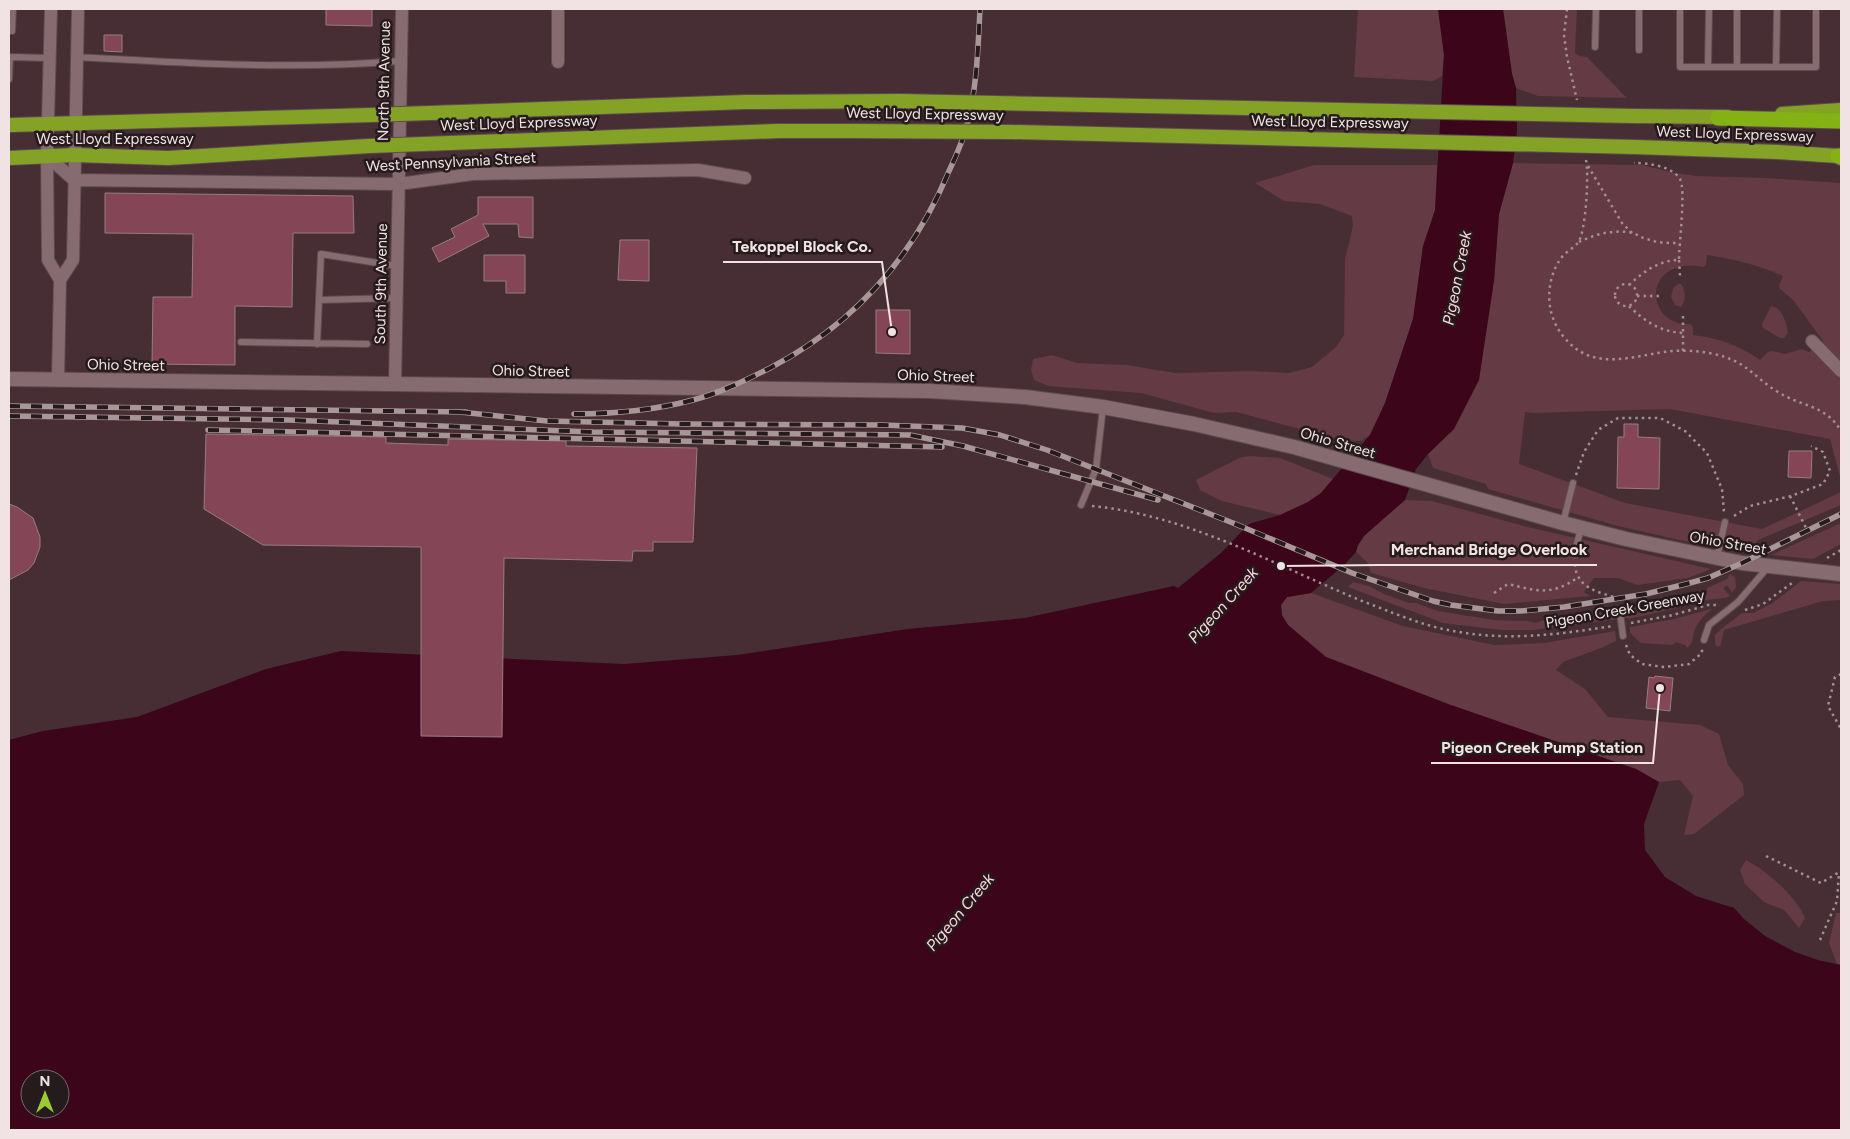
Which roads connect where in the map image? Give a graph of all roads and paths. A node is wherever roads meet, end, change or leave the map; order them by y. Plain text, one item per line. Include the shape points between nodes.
1 (12, 9) edge
2 (51, 9) edge
3 (78, 9) edge
4 (402, 9) edge
5 (558, 9) edge
6 (1567, 9) edge
7 (1596, 9) edge
8 (1639, 9) edge
9 (1680, 9) edge
10 (1709, 9) edge
11 (1736, 9) edge
12 (1776, 9) edge
13 (1816, 9) edge
14 (9, 31) edge
15 (1595, 47) dead end
16 (1639, 50) dead end
17 (10, 57) edge
18 (77, 57) junction
19 (49, 58) junction
20 (400, 61) junction
21 (558, 62) dead end
22 (1708, 67) junction
23 (1737, 67) junction
24 (1776, 67) junction
25 (9, 79) edge
26 (1578, 102) dead end
27 (1841, 110) edge
28 (1718, 118) junction
29 (1841, 122) edge
30 (48, 123) junction
31 (76, 123) junction
32 (9, 124) edge
33 (75, 155) junction
34 (47, 156) junction
35 (1586, 156) dead end
36 (1840, 157) edge
37 (9, 158) edge
38 (1634, 163) dead end
39 (1587, 165) junction
40 (745, 178) dead end
41 (74, 180) junction
42 (399, 184) junction
43 (1632, 233) junction
44 (1579, 242) junction
45 (1679, 243) junction
46 (1679, 260) junction
47 (398, 266) junction
48 (1680, 276) dead end
49 (60, 280) junction
50 (1629, 285) junction
51 (1637, 296) junction
52 (1663, 296) dead end
53 (397, 298) junction
54 (319, 300) junction
55 (1629, 306) junction
56 (1683, 316) dead end
57 (1683, 333) junction
58 (1812, 341) dead end
59 (241, 342) dead end
60 (317, 344) junction
61 (367, 344) dead end
62 (1683, 351) junction
63 (1841, 371) edge
64 (9, 379) edge
65 (58, 380) junction
66 (395, 385) junction
67 (1103, 407) junction
68 (1841, 431) edge
69 (1811, 446) dead end
70 (1573, 483) joint
71 (1790, 496) junction
72 (1081, 505) joint
73 (1725, 522) junction
74 (1563, 524) junction
75 (1580, 528) junction
76 (1807, 530) dead end
77 (1841, 550) edge
78 (1574, 555) joint
79 (1716, 558) junction
80 (1768, 566) junction
81 (1807, 571) junction
82 (1841, 574) edge
83 (1577, 578) junction
84 (1494, 593) dead end
85 (1732, 608) junction
86 (1620, 613) joint
87 (1622, 624) junction
88 (1623, 636) joint
89 (1704, 640) joint
90 (1841, 674) edge
91 (1841, 729) edge
92 (1766, 856) dead end
93 (1840, 872) edge
94 (1820, 940) dead end

1 - 14 lane via 12,31
2 - 19 street
3 - 18 street
4 - 20 street, North 9th Avenue
5 - 21 street
6 - 26 path via 1564,34
7 - 15 lane
8 - 16 lane
9 - 22 lane via 1680,67
10 - 22 lane
11 - 23 lane
12 - 24 lane
13 - 24 lane via 1816,67
17 - 19 lane
17 - 25 lane
18 - 20 lane via 215,64
18 - 31 street
19 - 30 street
20 - 42 street, North 9th Avenue
22 - 23 lane
23 - 24 lane
27 - 28 highway
28 - 29 highway, West Lloyd Expressway
28 - 31 highway, West Lloyd Expressway, bridge via 900,101
30 - 31 highway, West Lloyd Expressway
30 - 32 highway, West Lloyd Expressway
30 - 34 street
31 - 33 street
33 - 34 highway, West Lloyd Expressway
33 - 36 highway, West Lloyd Expressway, bridge via 168,158 369,146 854,130 1634,147
33 - 41 street
34 - 37 highway, West Lloyd Expressway
34 - 41 street
34 - 49 street via 48,260
35 - 39 path
38 - 45 path via 1671,170 1680,180
39 - 43 path
39 - 44 path via 1585,212
40 - 42 street, West Pennsylvania Street via 703,170 609,170 473,174
41 - 42 street, West Pennsylvania Street
41 - 49 street via 73,260
42 - 47 street, South 9th Avenue
43 - 44 path via 1594,235
43 - 45 path via 1649,240
44 - 62 path via 1561,259 1552,276 1549,297 1552,317 1564,337 1585,354 1609,360
45 - 46 path
46 - 48 path
46 - 50 path via 1659,264 1640,274
47 - 53 street, South 9th Avenue
47 - 54 lane via 321,254
49 - 65 street
50 - 51 path
50 - 55 path via 1619,288 1615,297 1618,304
51 - 52 path
51 - 55 path
53 - 54 lane
53 - 66 street, South 9th Avenue
54 - 60 lane
55 - 57 path via 1661,329
56 - 57 path
57 - 62 path
58 - 63 street
59 - 60 lane
60 - 61 lane
62 - 68 path via 1714,354 1744,365 1778,392 1823,411
64 - 65 street, Ohio Street
65 - 66 street, Ohio Street
66 - 67 street, Ohio Street via 930,391 1025,397
67 - 72 lane via 1096,469
67 - 74 street, Ohio Street via 1294,447
69 - 71 path via 1823,452 1830,471 1823,484
70 - 73 path via 1584,452 1598,430 1618,418 1660,418 1685,431 1707,453 1722,488
70 - 74 lane
71 - 73 path via 1750,506
71 - 76 path
72 - 87 path, Pigeon Creek Greenway via 1128,511 1180,524 1407,619 1458,632 1484,636 1547,636
73 - 79 lane
74 - 75 street, Ohio Street
75 - 78 lane
75 - 79 street, Ohio Street
77 - 81 path, Pigeon Creek Greenway
78 - 83 path
79 - 80 street, Ohio Street
80 - 81 street, Ohio Street
80 - 85 lane
81 - 82 street, Ohio Street
81 - 85 path, Pigeon Creek Greenway via 1756,608
83 - 84 path via 1565,586 1540,591 1508,584
83 - 86 path via 1591,590 1617,598
85 - 87 path, Pigeon Creek Greenway via 1708,605
85 - 89 lane via 1709,625
86 - 87 lane
87 - 88 lane
88 - 89 path via 1630,655 1642,664 1664,667 1689,664 1702,653
90 - 91 path via 1835,677 1828,706
92 - 93 path via 1821,884
93 - 94 path via 1837,901

